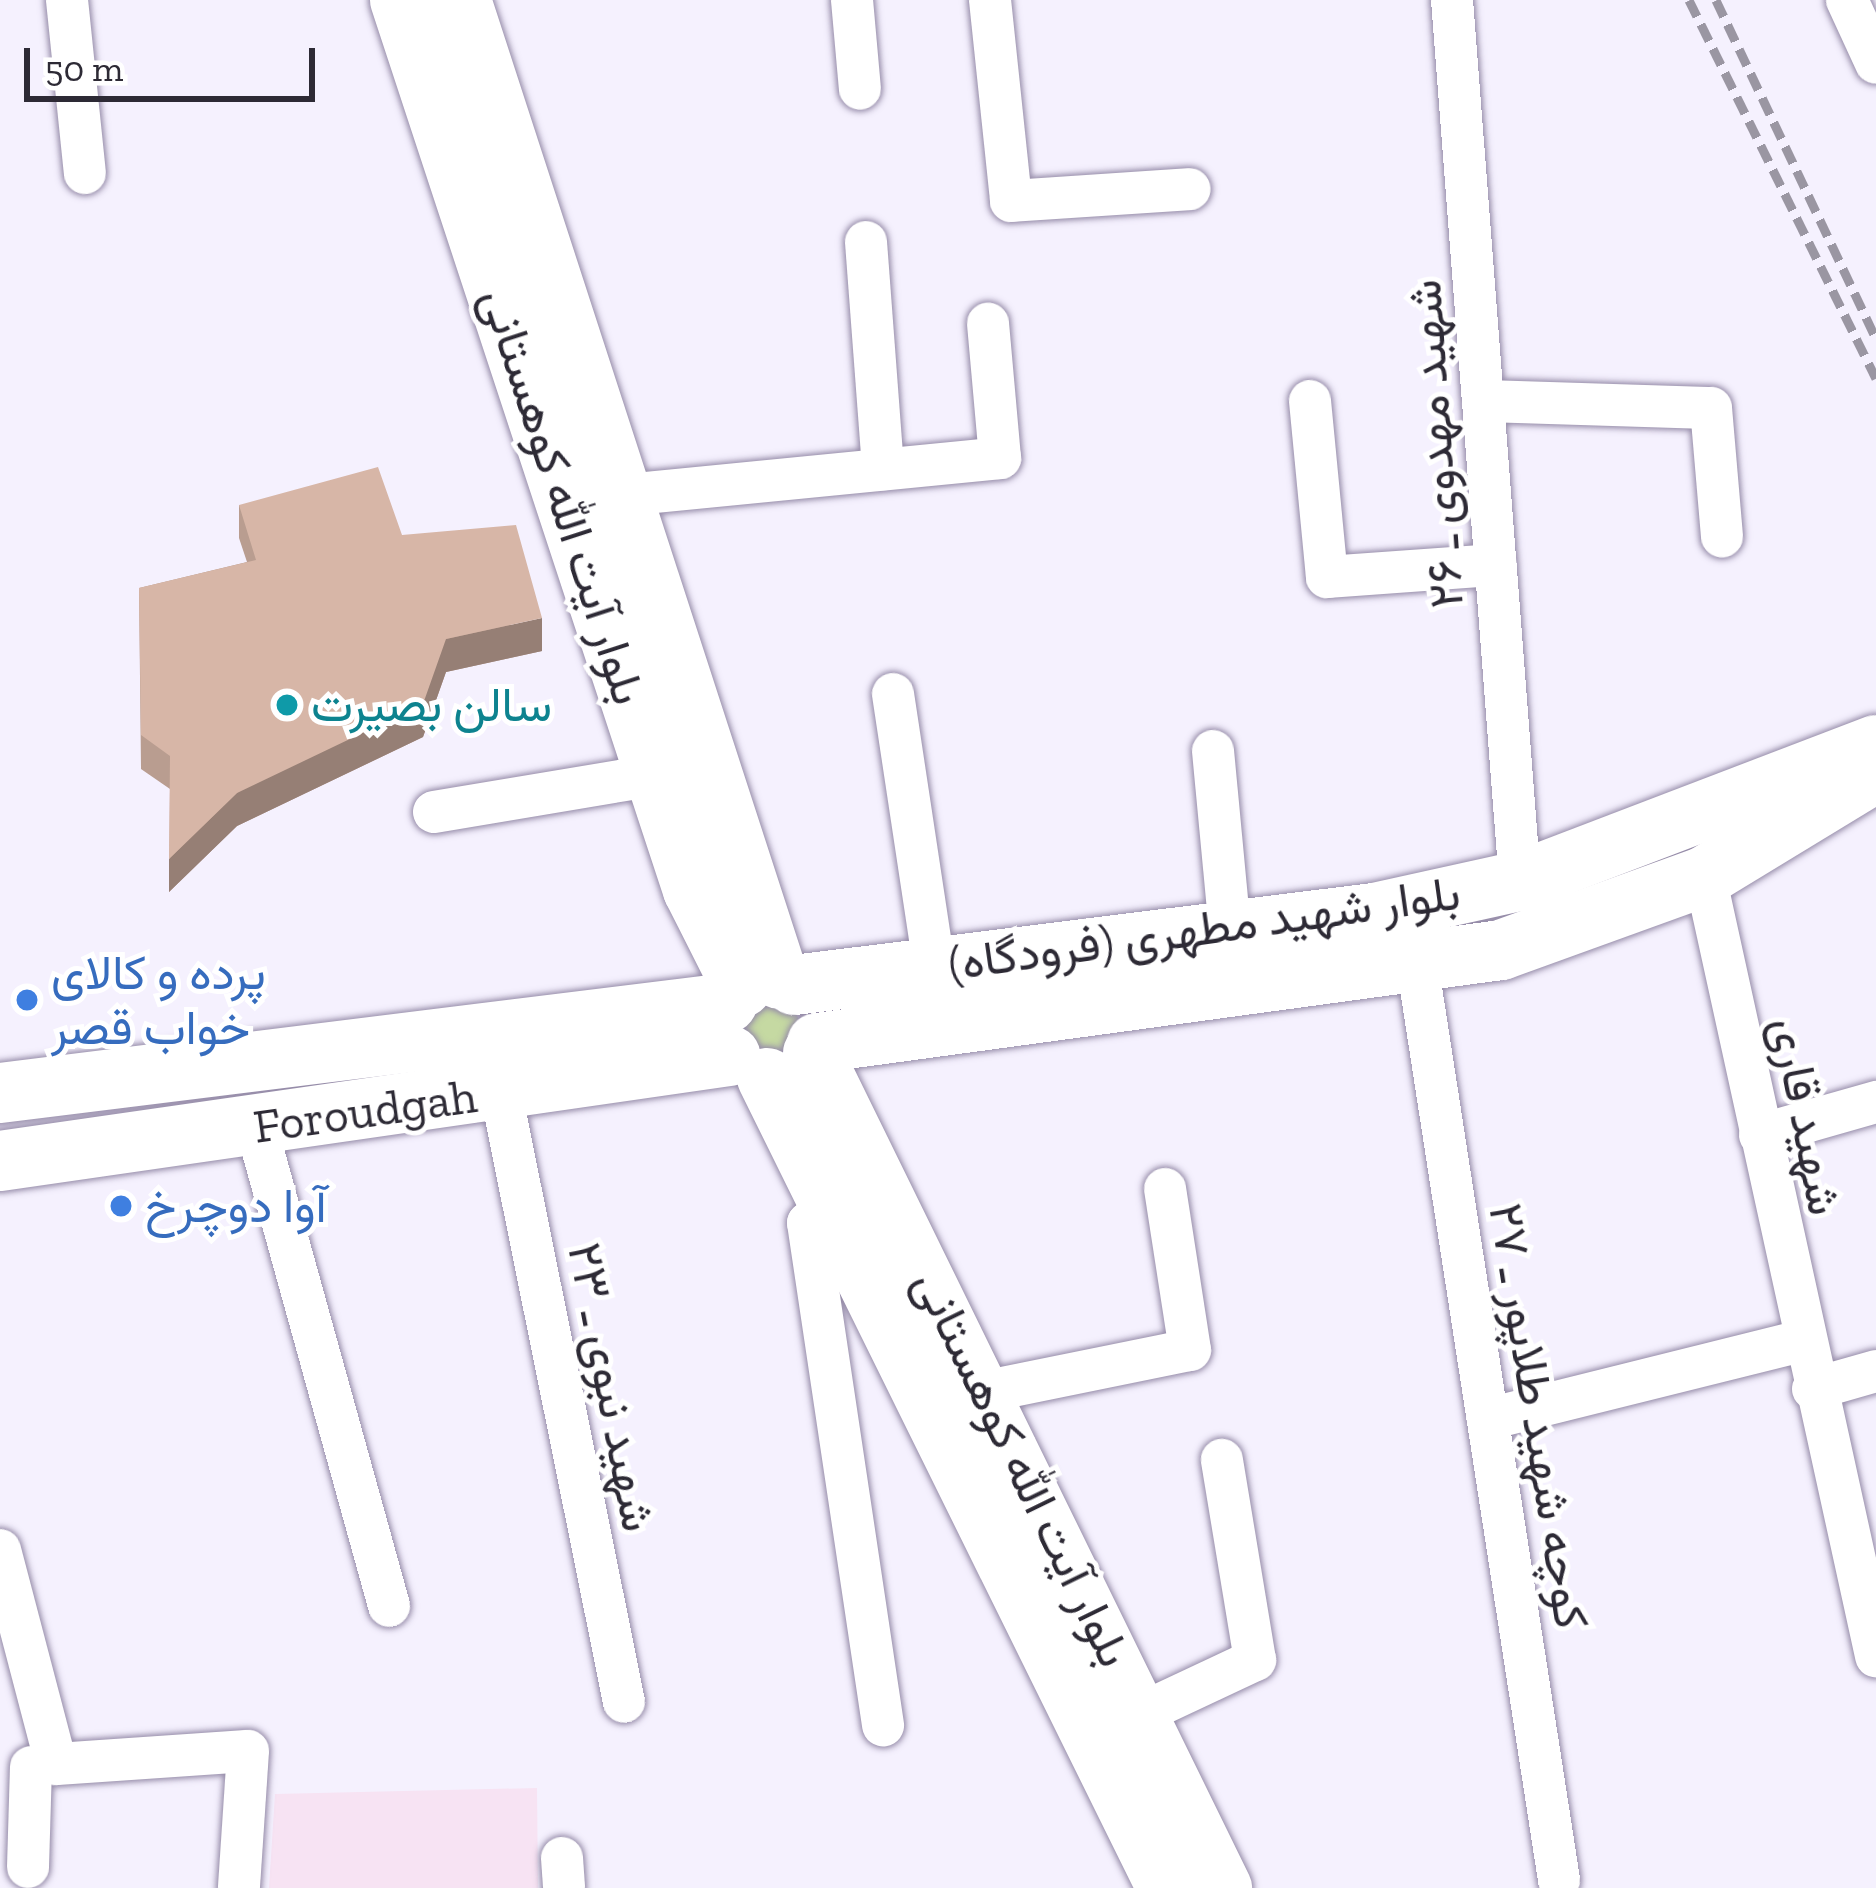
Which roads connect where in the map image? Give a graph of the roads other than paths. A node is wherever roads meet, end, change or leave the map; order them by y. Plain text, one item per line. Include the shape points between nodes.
1 (67, 0) edge
2 (400, 0) edge
3 (461, 0) edge
4 (852, 0) edge
5 (990, 0) edge
6 (1452, 0) edge
7 (1847, 0) edge
8 (1876, 63) edge
9 (860, 89) dead end
10 (86, 173) dead end
11 (1190, 189) dead end
12 (866, 242) dead end
13 (520, 271) junction
14 (988, 324) dead end
15 (1310, 401) dead end
16 (1483, 401) junction
17 (883, 469) junction
18 (624, 495) junction
19 (1722, 537) dead end
20 (1496, 566) junction
21 (893, 694) dead end
22 (1876, 745) edge
23 (1213, 752) dead end
24 (1876, 772) edge
25 (654, 775) junction
26 (434, 812) dead end
27 (702, 829) junction
28 (1705, 876) junction
29 (1520, 880) junction
30 (1229, 931) junction
31 (934, 966) junction
32 (1418, 969) junction
33 (771, 1023) junction
34 (0, 1093) edge
35 (501, 1093) junction
36 (1876, 1102) edge
37 (256, 1126) junction
38 (1760, 1136) junction
39 (0, 1161) edge
40 (837, 1169) junction
41 (1165, 1190) dead end
42 (1802, 1341) junction
43 (1876, 1370) edge
44 (1813, 1389) junction
45 (988, 1391) junction
46 (1488, 1419) junction
47 (1222, 1460) dead end
48 (0, 1550) edge
49 (389, 1606) dead end
50 (1871, 1610) edge
51 (1876, 1656) edge
52 (624, 1702) dead end
53 (1142, 1713) junction
54 (883, 1725) dead end
55 (29, 1767) edge
56 (28, 1867) dead end
57 (1558, 1880) dead end
58 (239, 1888) edge
59 (1167, 1888) edge
60 (1222, 1888) edge

1 - 10 street
2 - 13 main road, بلوار آیت الله کوهستانی
3 - 13 main road, بلوار آیت الله کوهستانی
4 - 9 street
5 - 11 street via 1012,201
6 - 16 street, شهید مهدوی ـ ۲۶
7 - 8 street
12 - 17 street
13 - 18 main road, بلوار آیت الله کوهستانی
13 - 25 main road, بلوار آیت الله کوهستانی
14 - 17 street via 1000,458
15 - 20 street via 1327,577
16 - 19 street via 1711,408
16 - 20 street, شهید مهدوی ـ ۲۶
17 - 18 street
18 - 27 main road, بلوار آیت الله کوهستانی
20 - 29 street, شهید مهدوی ـ ۲۶
21 - 31 street
22 - 29 main road, بلوار شهید مطهری (فرودگاه)
23 - 30 street
24 - 28 main road, بلوار شهید مطهری (فرودگاه)
25 - 26 street
25 - 27 main road, بلوار آیت الله کوهستانی
27 - 33 main road, بلوار آیت الله کوهستانی
28 - 32 main road, بلوار شهید مطهری (فرودگاه) via 1541,939
28 - 38 street, شهید قاری
29 - 30 main road, بلوار شهید مطهری (فرودگاه)
30 - 31 main road, بلوار شهید مطهری (فرودگاه)
31 - 33 main road, بلوار شهید مطهری (فرودگاه)
32 - 33 main road, بلوار شهید مطهری (فرودگاه)
32 - 46 street, کوچه شهید طلاپور ـ ۲۷
33 - 34 main road, Foroudgah
33 - 35 main road, Foroudgah
33 - 40 main road, بلوار آیت الله کوهستانی
35 - 37 main road, Foroudgah
35 - 52 street, شهید نبوی ـ ۲۳
36 - 38 street
37 - 39 main road, Foroudgah
37 - 49 street
38 - 42 street, شهید قاری
40 - 45 main road, بلوار آیت الله کوهستانی
40 - 54 street via 808,1223
40 - 59 main road, بلوار آیت الله کوهستانی
41 - 45 street via 1190,1350
42 - 44 street, شهید قاری
42 - 46 street
43 - 44 street
44 - 50 street, شهید قاری
45 - 53 main road, بلوار آیت الله کوهستانی
46 - 57 street, کوچه شهید طلاپور ـ ۲۷
47 - 53 street via 1255,1660
48 - 55 street
50 - 51 street, شهید قاری
53 - 60 main road, بلوار آیت الله کوهستانی
55 - 56 street
55 - 58 street via 248,1751

